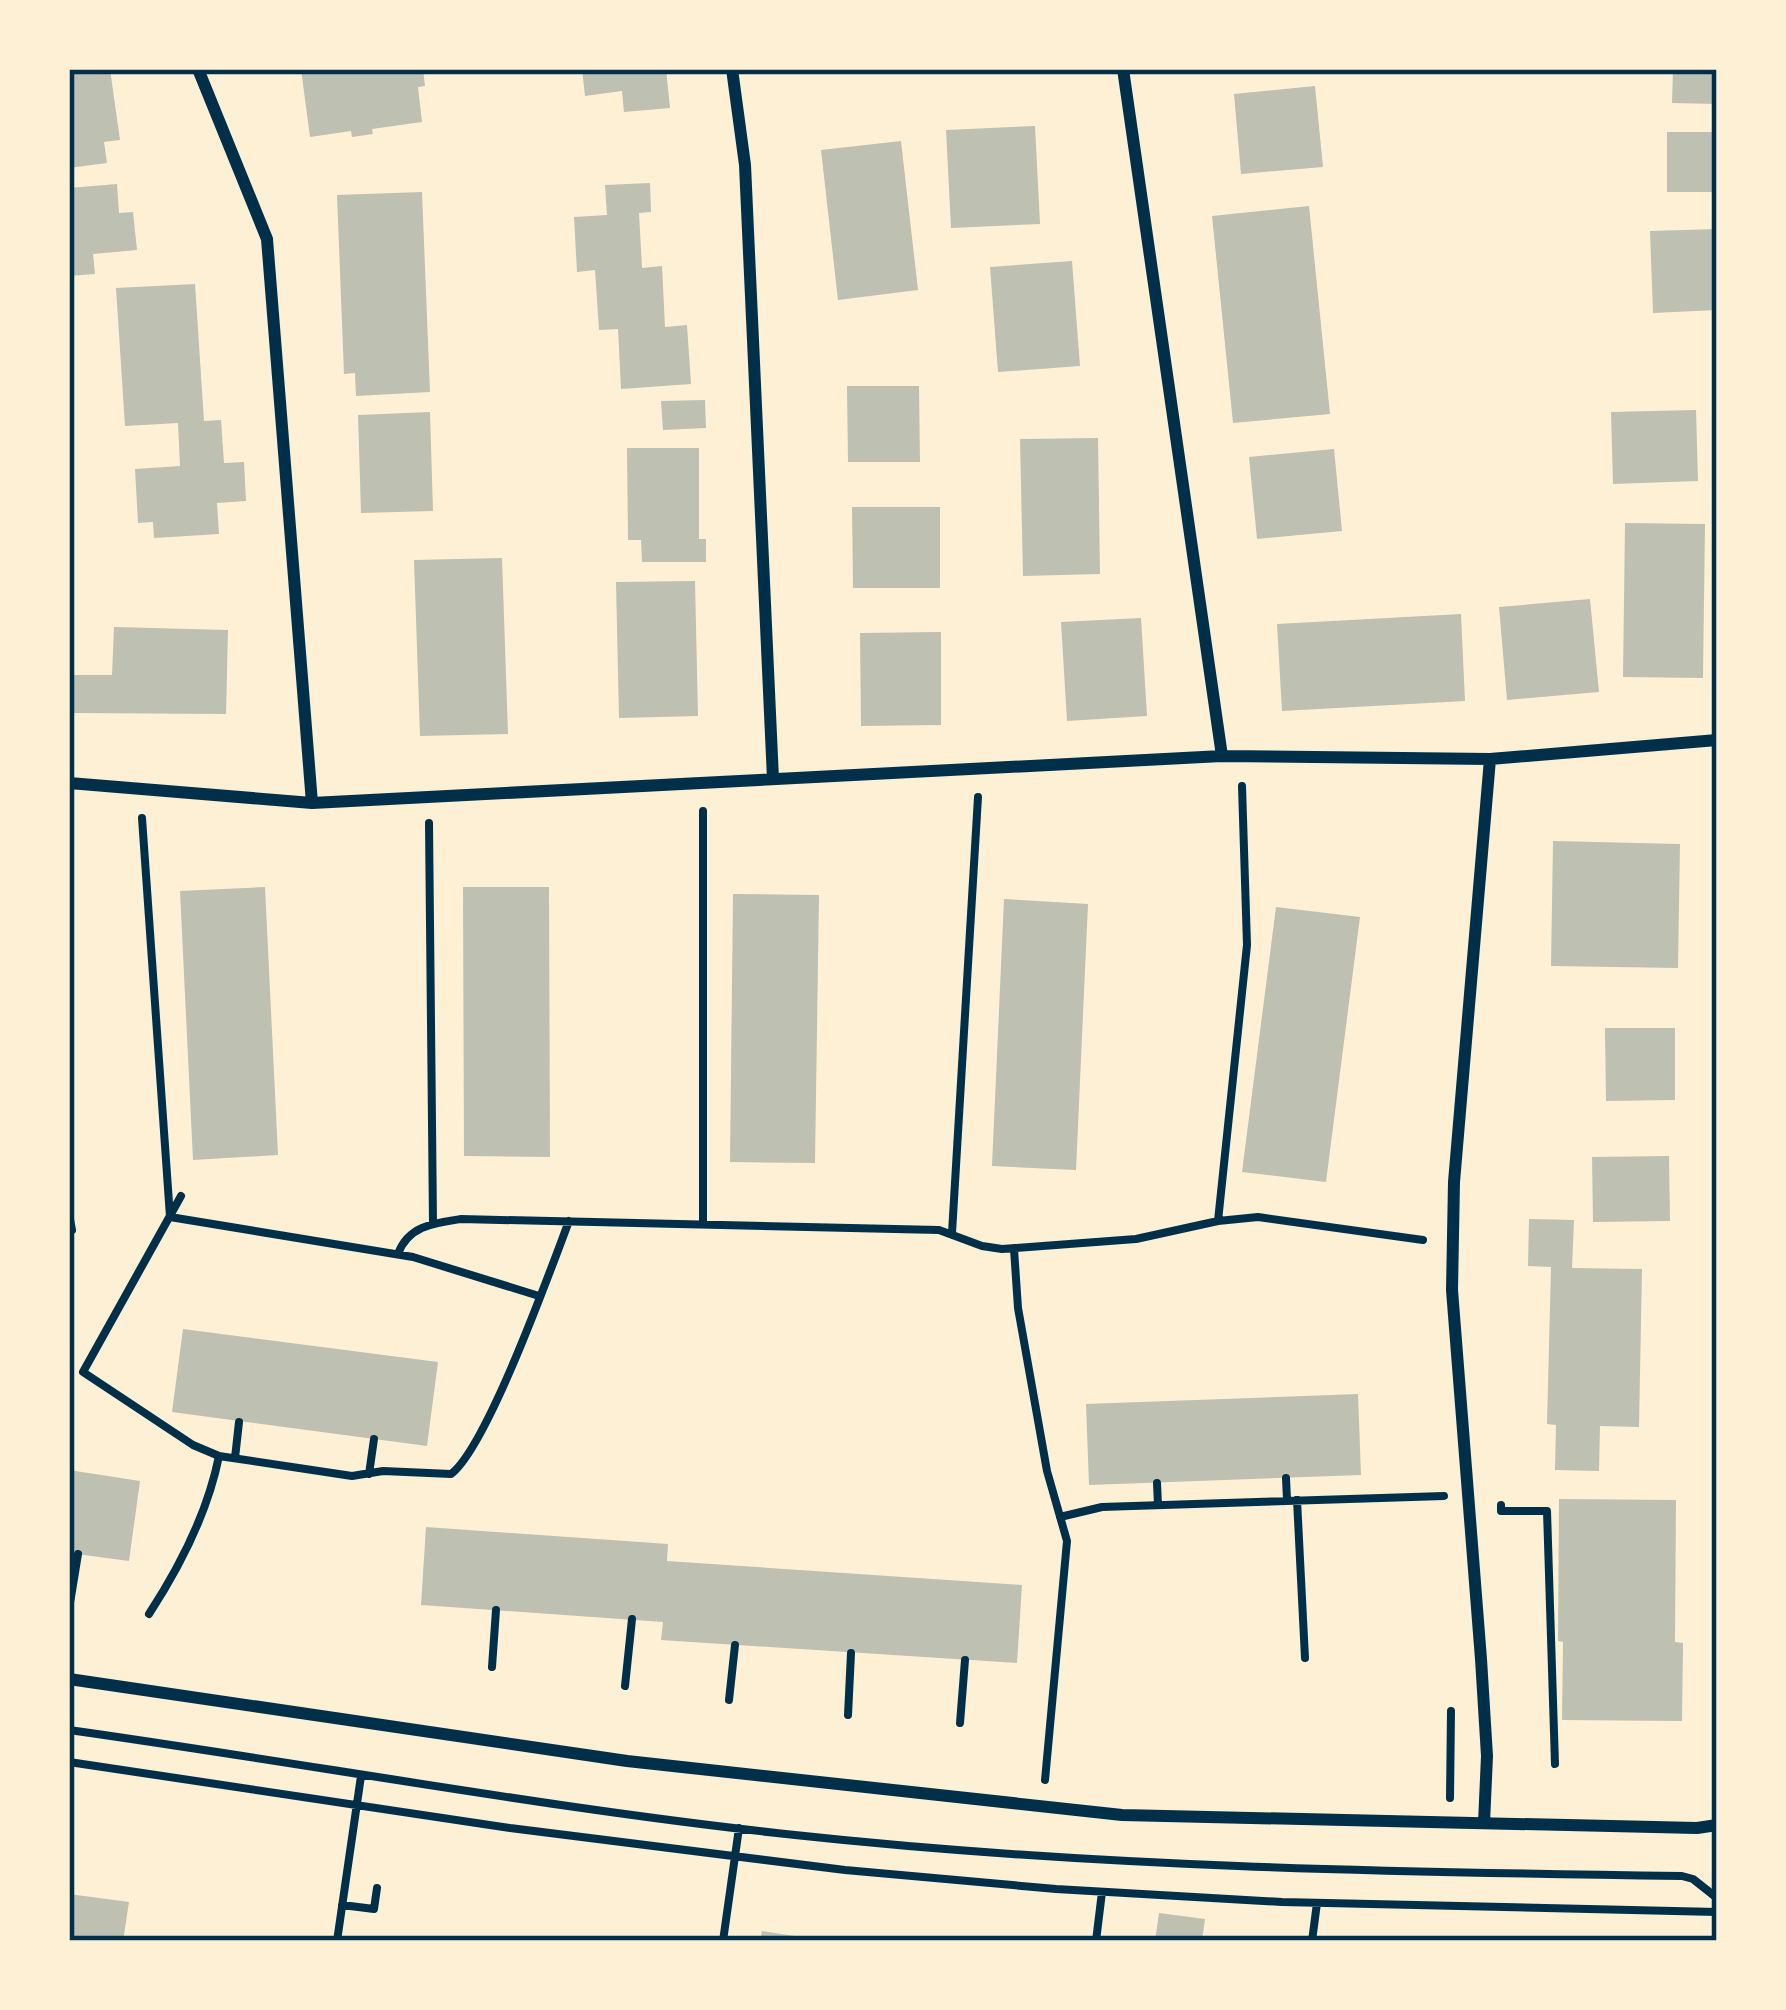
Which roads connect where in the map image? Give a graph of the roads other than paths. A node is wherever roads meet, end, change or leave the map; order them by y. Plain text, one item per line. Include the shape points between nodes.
1 (198, 69) edge
2 (733, 69) edge
3 (1123, 69) edge
4 (1717, 740) edge
5 (1222, 755) junction
6 (1490, 759) junction
7 (773, 779) junction
8 (69, 783) edge
9 (312, 803) junction
10 (69, 1679) edge
11 (1484, 1822) junction
12 (1717, 1826) edge

1 - 9 street via 267,239
2 - 7 street via 745,165
3 - 5 street
4 - 6 street
5 - 6 street
5 - 7 street
6 - 11 street via 1452,1290 1487,1756
7 - 9 street
8 - 9 street
10 - 11 street via 648,1764 1122,1815
11 - 12 street

